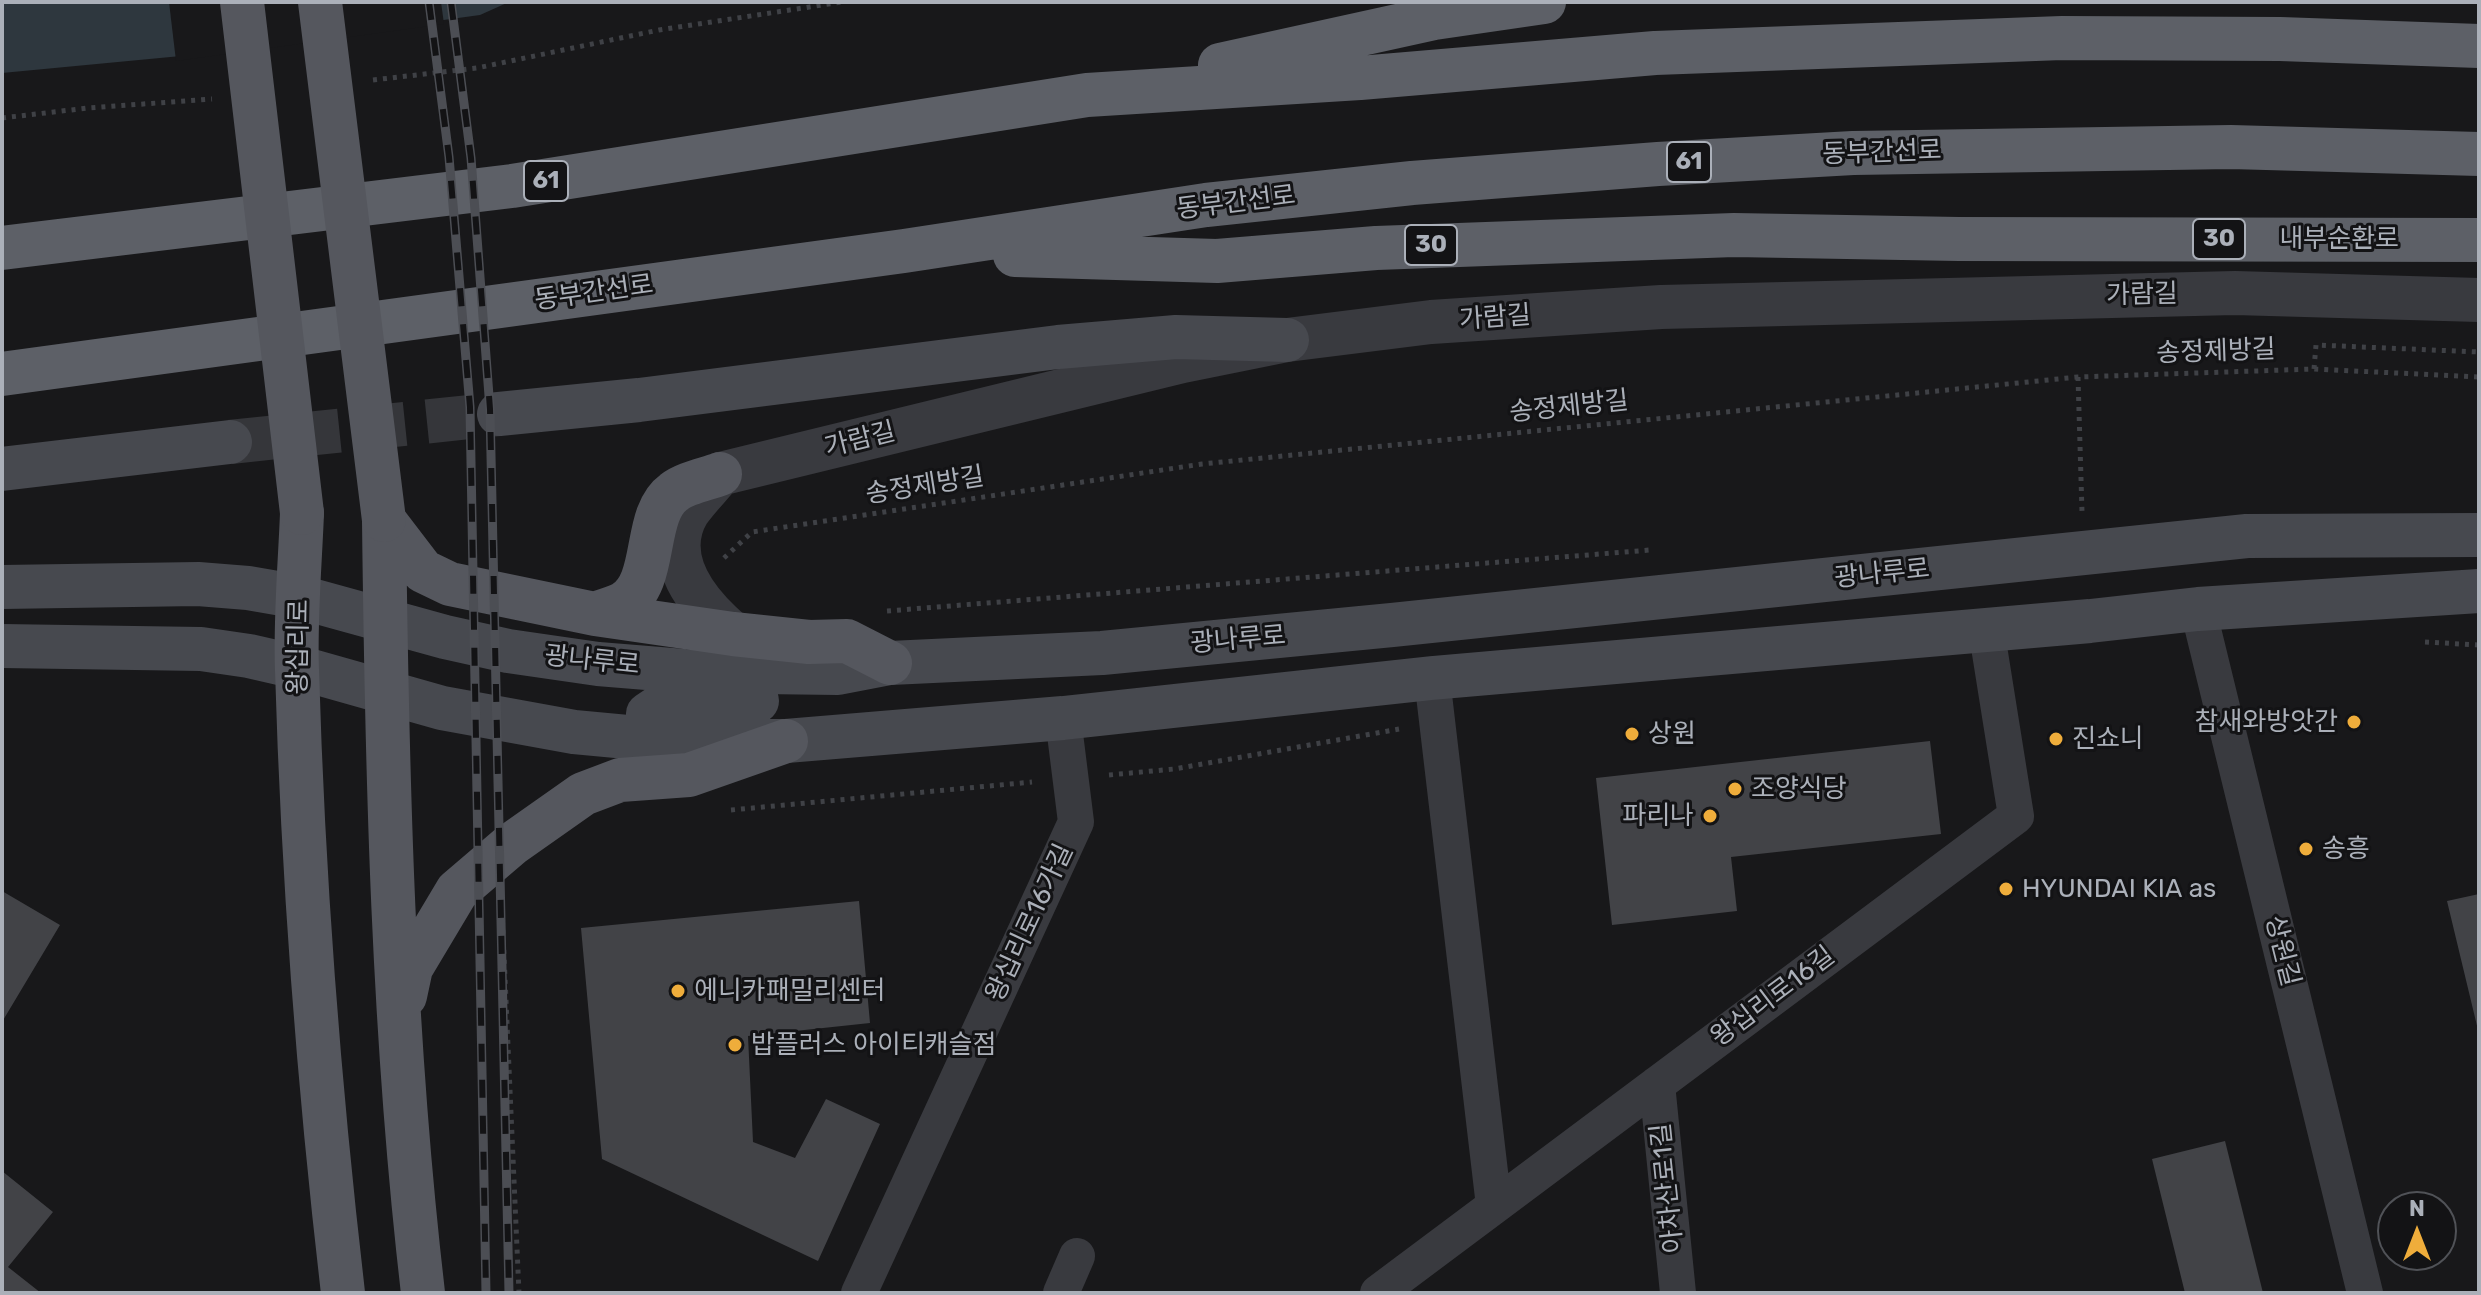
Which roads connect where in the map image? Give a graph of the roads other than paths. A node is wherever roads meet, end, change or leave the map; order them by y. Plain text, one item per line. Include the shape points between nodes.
1 (242, 2) edge
2 (320, 2) edge
3 (1544, 2) edge
4 (2479, 46) edge
5 (1087, 95) junction
6 (2479, 154) edge
7 (2479, 240) edge
8 (2, 248) edge
9 (904, 251) junction
10 (2479, 300) edge
11 (1287, 340) junction
12 (2, 374) edge
13 (499, 414) tunnel mouth
14 (230, 442) tunnel mouth
15 (2, 469) edge
16 (720, 474) junction
17 (384, 520) junction
18 (2479, 535) edge
19 (2194, 541) junction
20 (2, 587) edge
21 (2479, 591) edge
22 (300, 597) junction
23 (2198, 609) junction
24 (595, 614) junction
25 (385, 620) junction
26 (1986, 628) junction
27 (733, 634) junction
28 (2, 646) edge
29 (890, 663) junction
30 (297, 667) junction
31 (838, 673) junction
32 (1432, 678) junction
33 (385, 691) junction
34 (1063, 718) junction
35 (647, 739) junction
36 (786, 741) junction
37 (399, 1022) junction
38 (1657, 1084) junction
39 (1494, 1206) junction
40 (1077, 1256) dead end
41 (343, 1293) edge
42 (423, 1293) edge
43 (859, 1293) edge
44 (1061, 1293) edge
45 (1378, 1293) edge
46 (1678, 1293) edge
47 (2365, 1293) edge

1 - 22 main road, 왕십리로, bridge via 302,513
2 - 17 main road, bridge
3 - 5 highway via 1434,18
4 - 5 highway, 61 via 2062,38 1655,53
5 - 8 highway, 61 via 512,186
6 - 9 highway, 동부간선로 / 61 via 2078,148 1673,163 1206,205
7 - 9 highway, 내부순환로 / 30 via 1734,235 1376,248 1217,261
9 - 12 highway, 동부간선로 / 61
10 - 11 street, 가람길 via 2235,293 1661,307 1431,322
11 - 13 main road via 1176,337 1058,347
11 - 16 street, 가람길
14 - 15 main road
16 - 24 main road via 674,491 657,521 641,584 626,602
16 - 27 street via 689,511 678,551 681,569 708,613
17 - 24 main road via 423,571 450,584
17 - 25 main road
18 - 19 main road, 광나루로
19 - 23 main road
19 - 29 main road, 광나루로 via 1133,650
20 - 22 main road, 광나루로 via 198,584
21 - 23 main road
22 - 25 main road, 광나루로
22 - 30 main road, 왕십리로
23 - 26 main road
23 - 47 street, 상원길
24 - 27 main road
25 - 31 main road, 광나루로 via 508,651 598,664
25 - 33 main road
26 - 32 main road
26 - 38 street, 왕십리로16길 via 2016,816
27 - 29 main road via 847,641
28 - 30 main road via 201,649
29 - 31 main road, 광나루로
30 - 33 main road
30 - 41 main road, 왕십리로 via 318,1025
31 - 35 main road via 771,701 666,702 648,714
32 - 34 main road
32 - 39 street
33 - 35 main road via 501,720
33 - 37 main road
34 - 36 main road
34 - 43 street, 왕십리로16가길 via 1076,822
35 - 36 main road
36 - 37 main road via 689,775 620,780 583,794 512,844 457,891 411,968
37 - 42 main road
38 - 39 street, 왕십리로16길
38 - 46 street, 아차산로1길
39 - 45 street, 왕십리로16길
40 - 44 street

